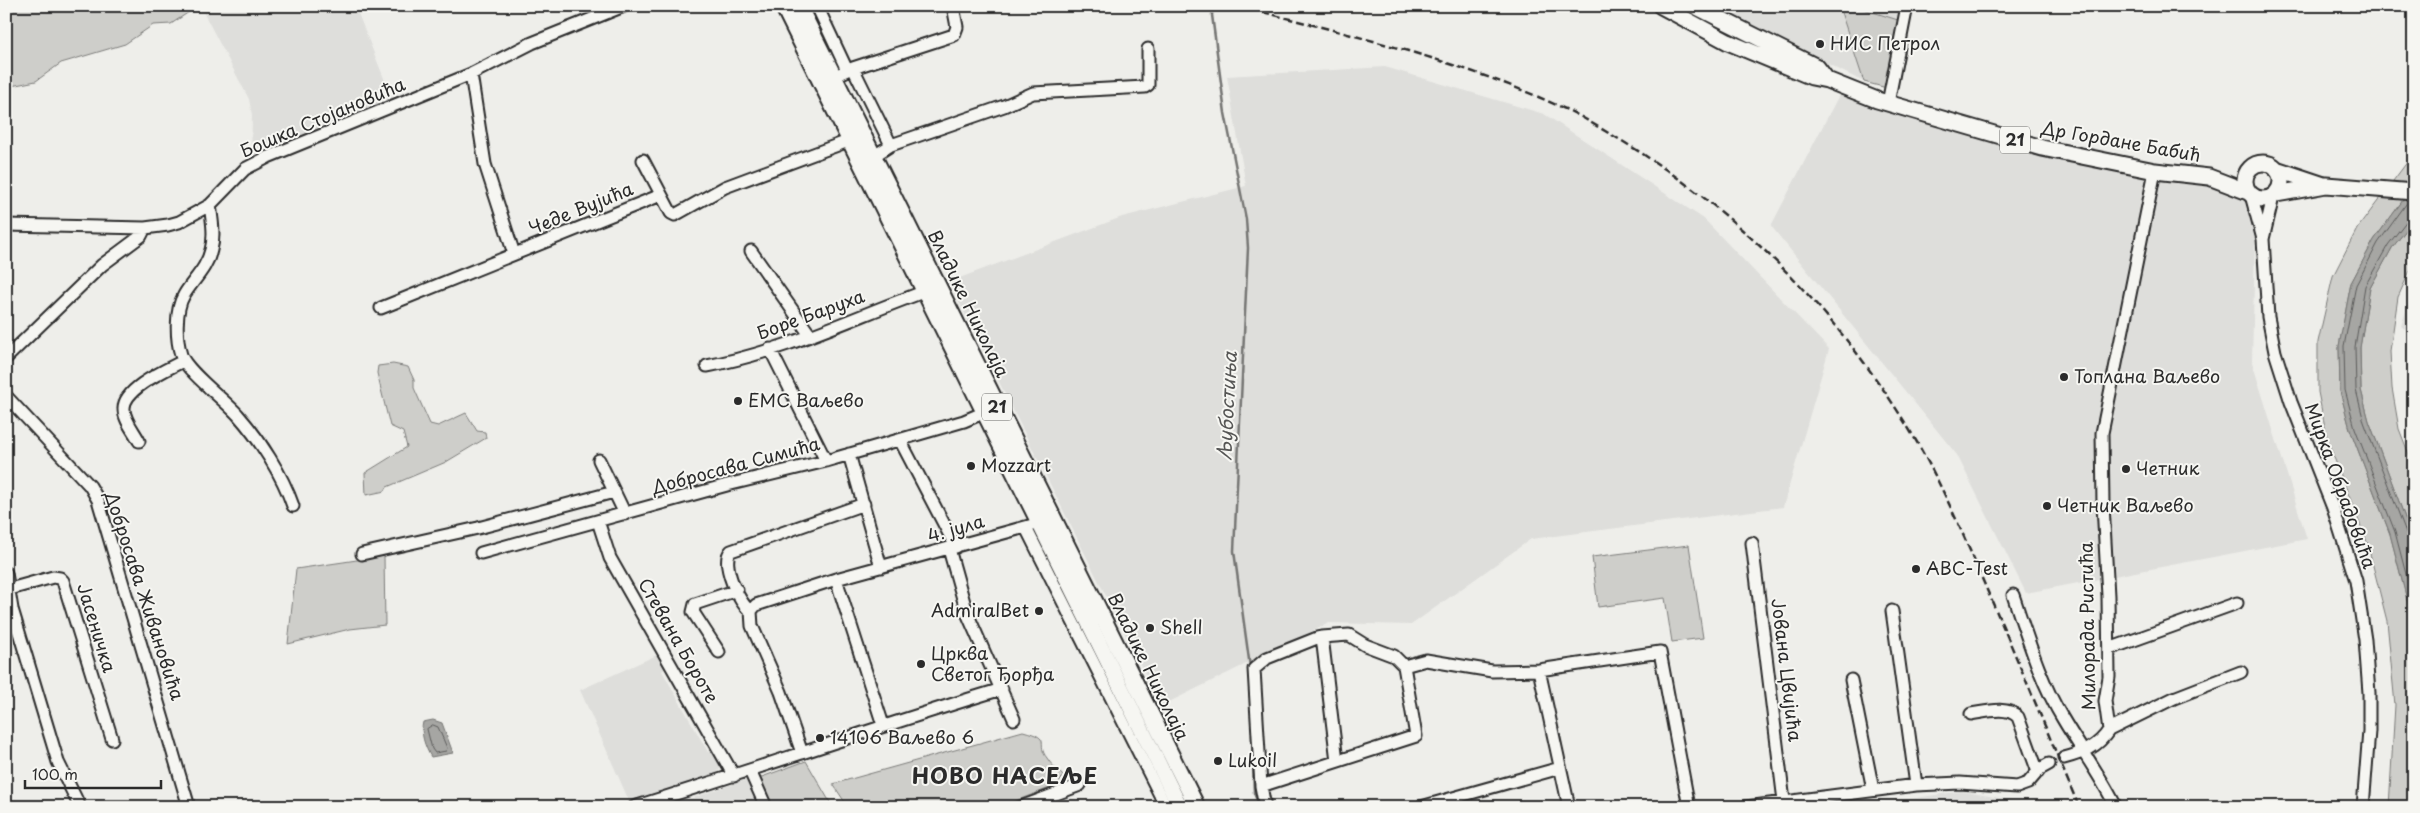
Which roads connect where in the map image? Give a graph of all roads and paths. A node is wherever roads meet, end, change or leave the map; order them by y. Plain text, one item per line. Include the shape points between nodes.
1 (624, 6) edge
2 (783, 6) edge
3 (798, 6) edge
4 (817, 6) edge
5 (952, 6) edge
6 (1661, 6) edge
7 (1695, 6) edge
8 (1907, 6) edge
9 (1148, 49) dead end
10 (845, 71) junction
11 (471, 74) junction
12 (1827, 80) junction
13 (1888, 103) junction
14 (851, 140) junction
15 (891, 145) junction
16 (874, 156) junction
17 (643, 160) dead end
18 (2276, 169) junction
19 (2249, 170) junction
20 (2155, 171) junction
21 (2209, 177) junction
22 (2333, 186) junction
23 (2414, 192) edge
24 (2250, 194) junction
25 (661, 195) junction
26 (2275, 195) junction
27 (210, 205) junction
28 (6, 225) edge
29 (145, 228) junction
30 (2263, 239) junction
31 (751, 251) dead end
32 (514, 254) junction
33 (926, 291) junction
34 (381, 308) dead end
35 (810, 335) junction
36 (770, 349) junction
37 (6, 358) edge
38 (183, 361) junction
39 (707, 366) dead end
40 (6, 396) edge
41 (991, 409) junction
42 (900, 440) junction
43 (139, 441) dead end
44 (849, 454) junction
45 (599, 460) dead end
46 (826, 461) junction
47 (614, 492) junction
48 (864, 504) junction
49 (293, 506) dead end
50 (625, 514) junction
51 (598, 521) junction
52 (1033, 525) junction
53 (1752, 543) dead end
54 (952, 548) junction
55 (482, 553) dead end
56 (362, 554) dead end
57 (881, 568) junction
58 (6, 573) edge
59 (836, 579) junction
60 (10, 589) junction
61 (737, 590) junction
62 (2013, 595) dead end
63 (2236, 603) dead end
64 (1892, 610) dead end
65 (751, 611) junction
66 (1322, 637) junction
67 (2108, 649) junction
68 (719, 652) dead end
69 (1404, 666) junction
70 (1539, 670) junction
71 (2241, 672) dead end
72 (1851, 680) dead end
73 (1002, 690) junction
74 (1971, 714) dead end
75 (1014, 719) dead end
76 (883, 725) junction
77 (2109, 730) junction
78 (112, 739) dead end
79 (2085, 752) junction
80 (802, 753) junction
81 (2064, 758) dead end
82 (1337, 762) junction
83 (2049, 764) dead end
84 (1560, 768) junction
85 (750, 770) junction
86 (2038, 772) junction
87 (734, 776) junction
88 (1080, 785) dead end
89 (1916, 785) junction
90 (1261, 786) junction
91 (1873, 790) junction
92 (1784, 801) junction
93 (80, 807) edge
94 (189, 807) edge
95 (634, 807) edge
96 (766, 807) edge
97 (1021, 807) edge
98 (1166, 807) edge
99 (1180, 807) edge
100 (1197, 807) edge
101 (1265, 807) edge
102 (1421, 807) edge
103 (1569, 807) edge
104 (1690, 807) edge
105 (1746, 807) edge
106 (2116, 807) edge
107 (2363, 807) edge

1 - 11 street, Бошка Стојановића via 532,43
2 - 14 main road, Владике Николаја / 21
3 - 10 main road, Владике Николаја / 21
4 - 10 street
5 - 10 street via 957,27 954,35
6 - 12 main road, Др Гордане Бабић / 21 via 1728,42 1812,77
7 - 12 main road, Др Гордане Бабић / 21 via 1817,68
8 - 13 street
9 - 15 street via 1148,84 1145,87 1032,93 1004,106
10 - 15 street
10 - 16 main road, Владике Николаја / 21
11 - 27 street, Бошка Стојановића via 260,161 239,174
11 - 32 street, Чеде Вујића via 485,164
12 - 13 main road, Др Гордане Бабић / 21
13 - 20 main road, Др Гордане Бабић / 21 via 2042,148
14 - 25 street via 725,187 680,214 671,214
14 - 33 main road, Владике Николаја / 21
15 - 16 street
16 - 41 main road, Владике Николаја / 21
17 - 25 street
18 - 19 main road, 21 via 2262,163
18 - 22 main road, 21
18 - 26 main road via 2281,182
19 - 21 main road, Др Гордане Бабић / 21
19 - 24 main road via 2245,183
20 - 21 main road, Др Гордане Бабић / 21
20 - 67 street, Милорада Ристића via 2102,433
21 - 24 main road, Др Гордане Бабић / 21
22 - 23 main road, 21
22 - 26 main road, 21
24 - 26 main road, 21 via 2264,200
24 - 30 street, Мирка Обрадовића
25 - 32 street, Чеде Вујића
26 - 30 street, Мирка Обрадовића
27 - 29 street, Бошка Стојановића via 179,222
27 - 38 street via 211,250 204,267 180,302 179,346
28 - 29 street, Бошка Стојановића
29 - 37 street via 140,237 102,265
30 - 107 street, Мирка Обрадовића via 2268,317 2276,352 2356,581 2369,693 2370,731
31 - 35 street
32 - 34 street, Чеде Вујића
33 - 35 street, Боре Баруха
33 - 41 main road, Владике Николаја / 21
35 - 36 street, Боре Баруха
36 - 39 street, Боре Баруха
36 - 46 street
38 - 43 street via 146,381 125,401 126,416
38 - 49 street via 250,430 282,481
40 - 94 street, Добросава Живановића via 90,486 98,500
41 - 42 street, Добросава Симића
41 - 52 main road, Владике Николаја / 21
41 - 100 main road, Владике Николаја / 21
42 - 44 street, Добросава Симића
42 - 54 street
44 - 46 street, Добросава Симића
44 - 48 street
45 - 47 street
46 - 50 street, Добросава Симића
47 - 50 street
47 - 56 street
48 - 57 street
48 - 61 street via 731,551 727,567
50 - 51 street, Добросава Симића
51 - 55 street, Добросава Симића
51 - 87 street, Стевана Бороте via 610,558
52 - 54 street, 4. јула
52 - 98 street
52 - 99 main road, Владике Николаја / 21
53 - 92 street, Јована Цвијића
54 - 57 street, 4. јула
54 - 73 street via 967,613
57 - 59 street, 4. јула
58 - 60 street
59 - 65 street, 4. јула via 763,602
59 - 76 street
60 - 78 street, Јасеничка via 53,577 63,581
60 - 93 street via 12,609 58,762
61 - 65 street
61 - 68 street via 696,604 694,608 693,612
62 - 79 street via 2045,681 2062,717
63 - 67 street
64 - 89 street
65 - 80 street via 752,626 781,692
66 - 69 street via 1349,635 1364,645 1394,656
66 - 82 street
66 - 90 street via 1267,658 1254,669
67 - 77 street, Милорада Ристића via 2109,677 2105,701
69 - 70 street via 1426,660 1492,671
69 - 82 street via 1416,736
70 - 84 street
70 - 104 street via 1660,652
71 - 77 street via 2174,698
72 - 91 street
73 - 75 street
73 - 76 street
74 - 86 street via 2013,712 2018,717
76 - 80 street
77 - 79 street, Милорада Ристића
79 - 81 street, Милорада Ристића
79 - 106 street
80 - 85 street
82 - 90 street
83 - 86 street
84 - 102 street
84 - 103 street
85 - 87 street
85 - 96 street
86 - 89 street via 2028,783 2017,787 1960,783
87 - 95 street
88 - 97 street
89 - 91 street
90 - 101 street
91 - 92 street
92 - 105 street

